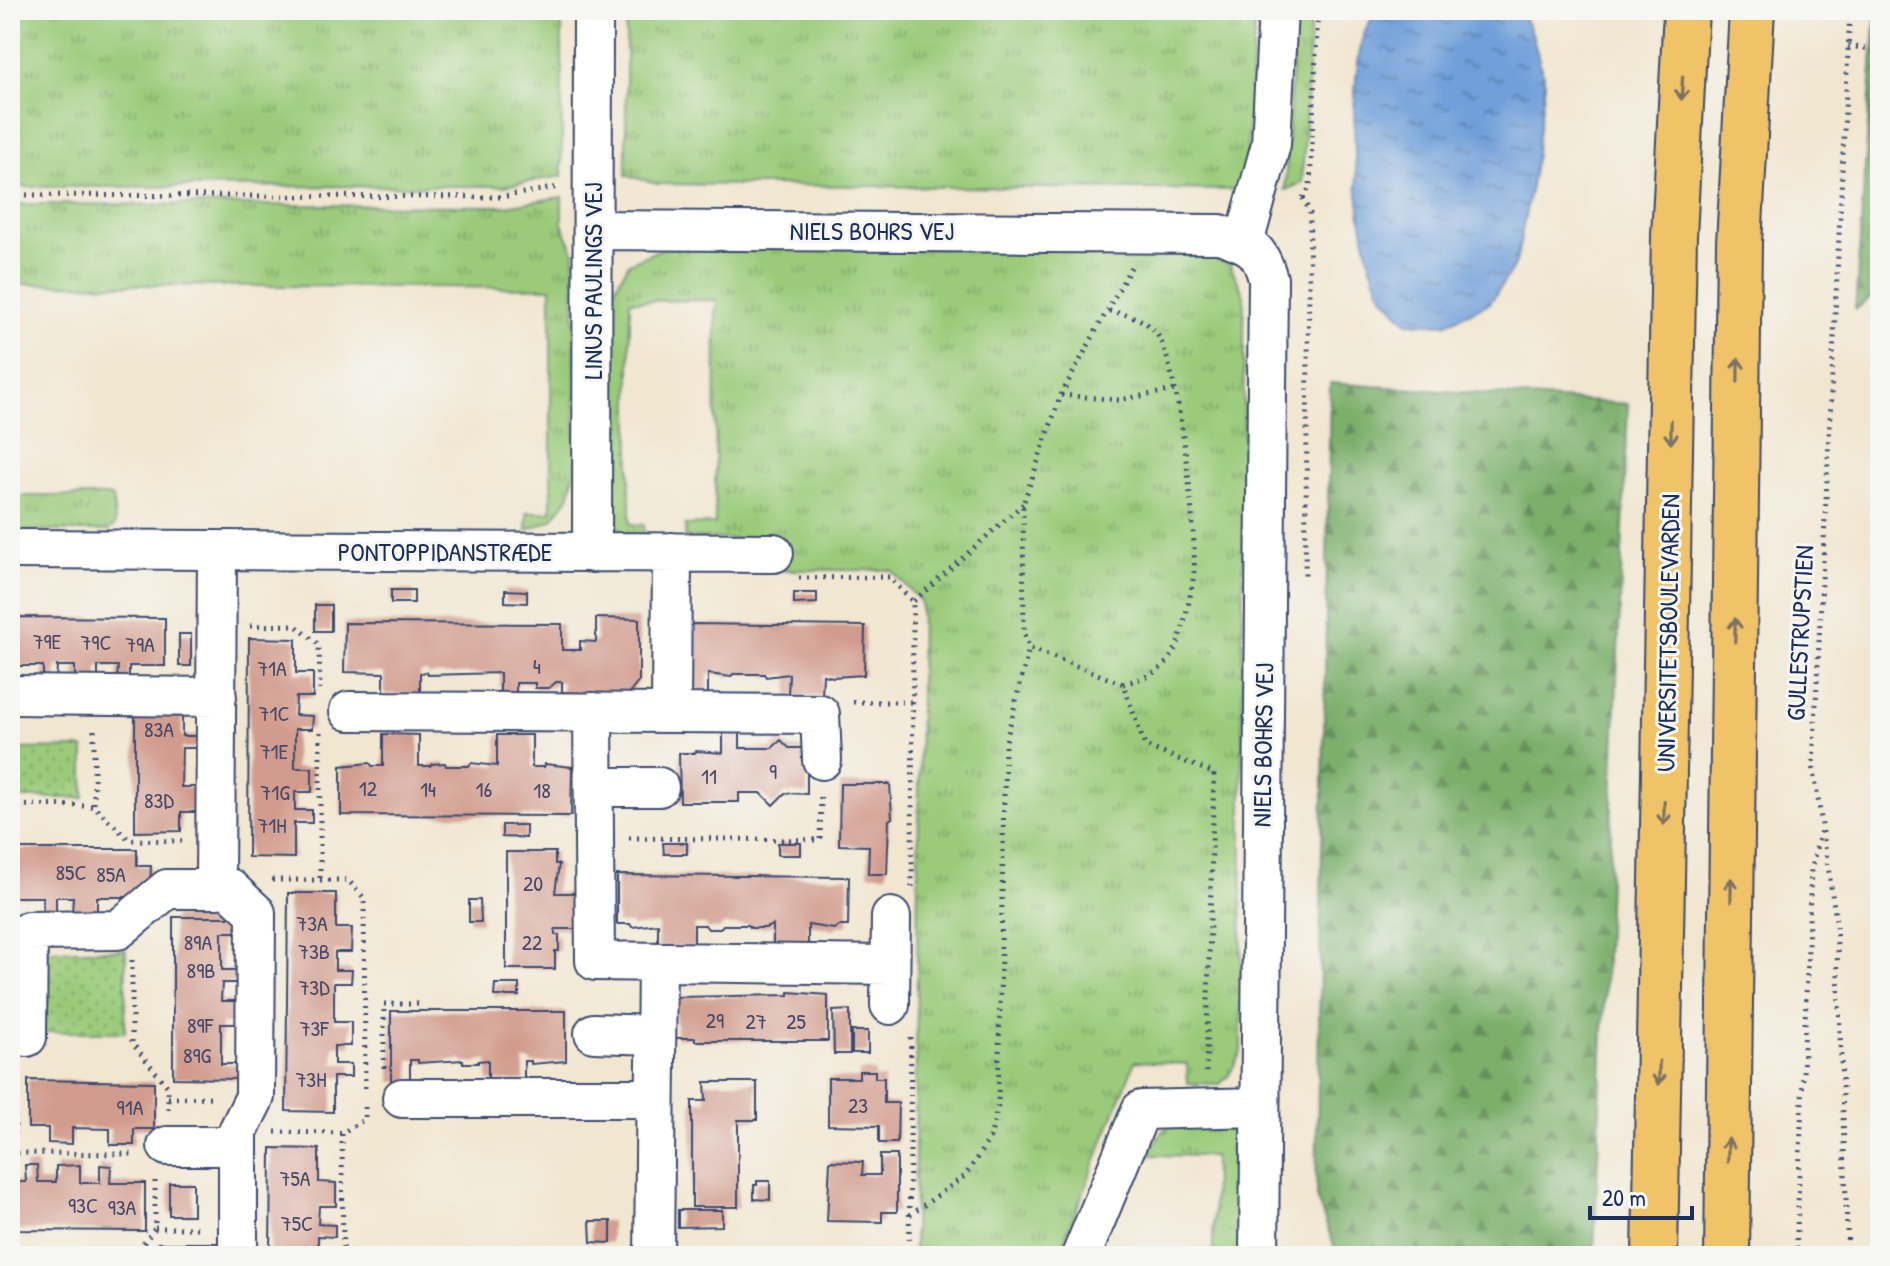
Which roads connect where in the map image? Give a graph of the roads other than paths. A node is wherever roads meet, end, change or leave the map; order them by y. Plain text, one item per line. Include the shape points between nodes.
1 (593, 10) edge
2 (1278, 10) edge
3 (1686, 10) edge
4 (1752, 10) edge
5 (594, 230) junction
6 (1244, 243) junction
7 (10, 549) edge
8 (217, 550) junction
9 (672, 552) junction
10 (592, 553) junction
11 (774, 553) dead end
12 (10, 695) edge
13 (217, 697) junction
14 (329, 709) road end
15 (593, 712) junction
16 (671, 713) junction
17 (822, 760) road end
18 (594, 787) junction
19 (659, 787) dead end
20 (222, 888) junction
21 (891, 917) dead end
22 (657, 964) junction
23 (890, 965) junction
24 (890, 1005) dead end
25 (594, 1033) dead end
26 (656, 1035) junction
27 (27, 1037) road end
28 (402, 1098) road end
29 (655, 1098) junction
30 (1259, 1107) junction
31 (238, 1139) junction
32 (162, 1150) road end
33 (238, 1242) edge
34 (654, 1256) edge
35 (1081, 1256) edge
36 (1259, 1256) edge
37 (1655, 1256) edge
38 (1727, 1256) edge

1 - 5 street, LINUS PAULINGS VEJ
2 - 6 street via 1271,144
3 -> 37 main road, UNIVERSITETSBOULEVARDEN via 1674,236
38 -> 4 main road via 1739,243
5 - 6 street, NIELS BOHRS VEJ via 1220,234
5 - 10 street, LINUS PAULINGS VEJ
6 - 30 street, NIELS BOHRS VEJ via 1262,257 1268,279
7 - 8 street, PONTOPPIDANSTRÆDE
8 - 10 street, PONTOPPIDANSTRÆDE
8 - 13 street
9 - 10 street, PONTOPPIDANSTRÆDE
9 - 11 street, PONTOPPIDANSTRÆDE
9 - 16 street
12 - 13 street
13 - 20 street via 216,842
14 - 15 street
15 - 16 street
15 - 18 street
16 - 17 street via 820,714
18 - 19 street
18 - 22 street via 595,961
20 - 27 street via 167,889 118,930 28,931
20 - 31 street via 256,913 255,1097
21 - 23 street
22 - 23 street
22 - 26 street
23 - 24 street
25 - 26 street
26 - 29 street
28 - 29 street
29 - 34 street
30 - 35 street via 1141,1110
30 - 36 street, NIELS BOHRS VEJ
31 - 32 street
31 - 33 street

